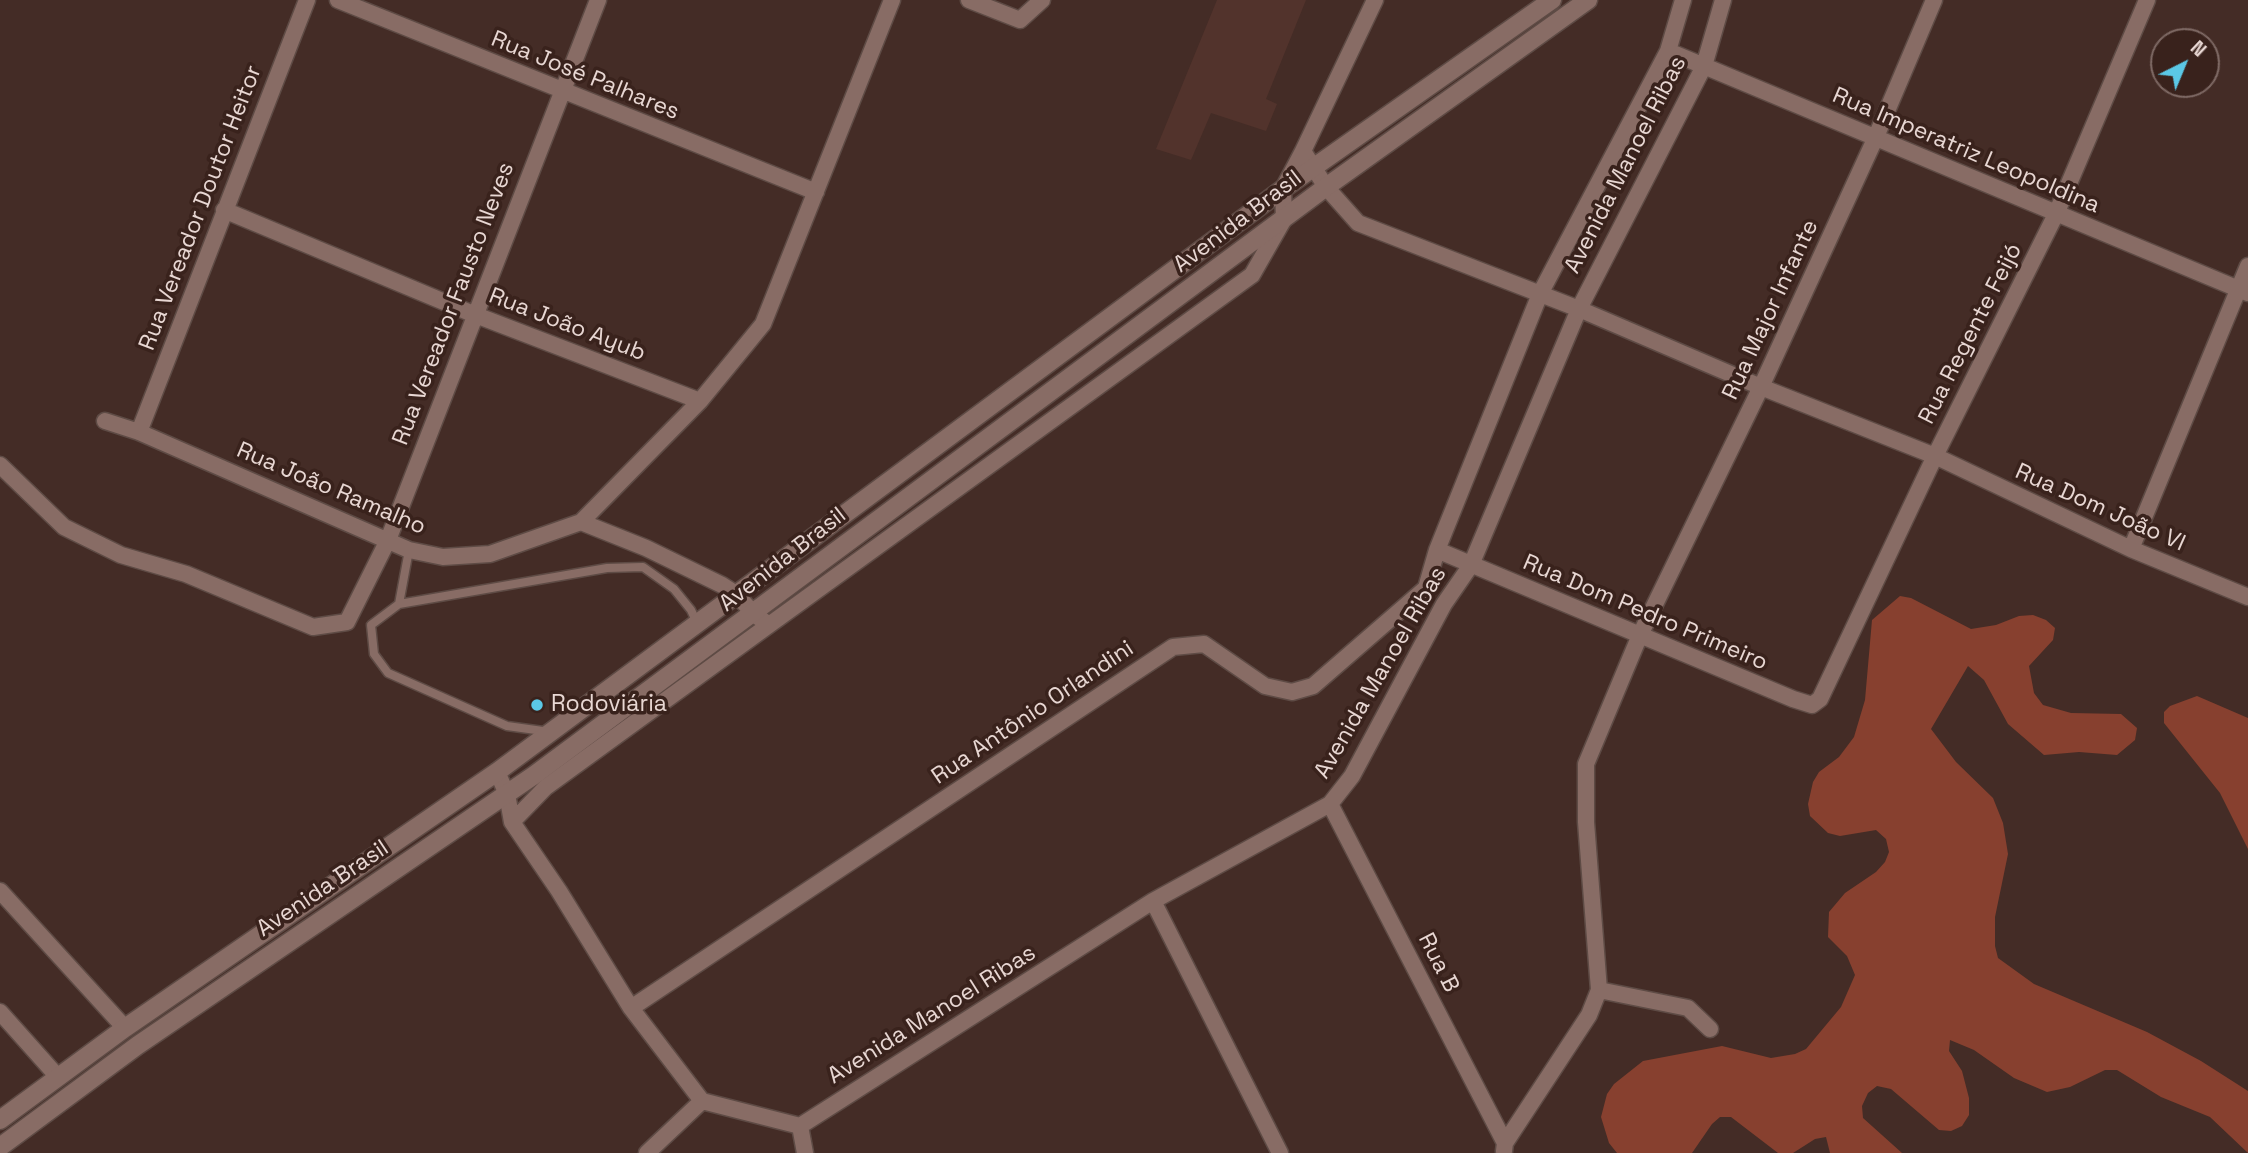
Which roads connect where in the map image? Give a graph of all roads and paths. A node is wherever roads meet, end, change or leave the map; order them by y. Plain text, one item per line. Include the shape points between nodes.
1 (307, 0) edge
2 (338, 0) edge
3 (598, 0) edge
4 (892, 0) edge
5 (969, 0) edge
6 (1042, 0) edge
7 (1375, 0) edge
8 (1552, 0) edge
9 (1588, 0) edge
10 (1683, 0) edge
11 (1723, 0) edge
12 (1934, 0) edge
13 (2147, 0) edge
14 (1668, 51) junction
15 (1704, 66) junction
16 (562, 92) junction
17 (1875, 139) junction
18 (1303, 151) junction
19 (1316, 168) junction
20 (1326, 187) junction
21 (1283, 190) junction
22 (816, 192) junction
23 (225, 210) junction
24 (2056, 214) junction
25 (1284, 219) junction
26 (2248, 266) edge
27 (2243, 291) edge
28 (1541, 294) junction
29 (1578, 309) junction
30 (473, 314) junction
31 (1761, 387) junction
32 (700, 401) junction
33 (105, 421) dead end
34 (139, 432) junction
35 (1935, 456) junction
36 (0, 465) edge
37 (581, 522) junction
38 (388, 540) junction
39 (2131, 549) junction
40 (1437, 550) junction
41 (409, 551) junction
42 (778, 561) junction
43 (1471, 565) junction
44 (788, 583) junction
45 (1426, 589) junction
46 (736, 594) junction
47 (2248, 597) edge
48 (399, 604) junction
49 (1444, 604) junction
50 (754, 614) junction
51 (697, 623) junction
52 (769, 625) junction
53 (1640, 635) junction
54 (1827, 684) joint
55 (519, 753) junction
56 (497, 772) junction
57 (539, 781) junction
58 (508, 794) junction
59 (1330, 804) junction
60 (512, 822) junction
61 (0, 891) edge
62 (1153, 901) junction
63 (1599, 990) junction
64 (631, 1008) junction
65 (0, 1012) edge
66 (125, 1028) junction
67 (1710, 1029) dead end
68 (58, 1077) junction
69 (702, 1101) junction
70 (0, 1120) edge
71 (800, 1126) junction
72 (0, 1147) edge
73 (1505, 1148) edge
74 (647, 1153) edge
75 (805, 1153) edge
76 (1280, 1153) edge

1 - 23 street, Rua Vereador Doutor Heitor
2 - 16 street, Rua José Palhares
3 - 16 street, Rua Vereador Fausto Neves
4 - 22 street
5 - 6 street via 1020,20
7 - 18 street
8 - 19 main road, Avenida Brasil
9 - 20 main road, Avenida Brasil
10 - 14 street, Avenida Manoel Ribas
11 - 15 street, Avenida Manoel Ribas
12 - 17 street, Rua Major Infante
13 - 24 street, Rua Regente Feijó
14 - 15 street, Rua Imperatriz Leopoldina
14 - 28 street, Avenida Manoel Ribas
15 - 17 street, Rua Imperatriz Leopoldina
15 - 29 street, Avenida Manoel Ribas
16 - 22 street, Rua José Palhares
16 - 30 street, Rua Vereador Fausto Neves
17 - 24 street, Rua Imperatriz Leopoldina
17 - 31 street, Rua Major Infante
18 - 19 street, Rua Dom João VI
18 - 21 street
19 - 20 street, Rua Dom João VI
19 - 21 main road, Avenida Brasil
20 - 25 main road, Avenida Brasil
20 - 28 street, Rua Dom João VI via 1358,223
21 - 25 street
21 - 42 main road, Avenida Brasil
22 - 32 street via 763,324
23 - 30 street, Rua João Ayub
23 - 34 street, Rua Vereador Doutor Heitor
24 - 27 street, Rua Imperatriz Leopoldina
24 - 35 street, Rua Regente Feijó
25 - 44 main road, Avenida Brasil
25 - 52 street via 1252,275
26 - 27 street
27 - 39 street
28 - 29 street, Rua Dom João VI
28 - 40 street, Avenida Manoel Ribas
29 - 31 street, Rua Dom João VI
29 - 43 street, Avenida Manoel Ribas
30 - 32 street, Rua João Ayub
30 - 38 street, Rua Vereador Fausto Neves
31 - 35 street, Rua Dom João VI
31 - 53 street, Rua Major Infante
32 - 37 street
33 - 34 street, Rua João Ramalho
34 - 38 street, Rua João Ramalho
35 - 39 street, Rua Dom João VI
35 - 54 street, Rua Regente Feijó
36 - 38 street, Rua Vereador Fausto Neves via 64,527 121,555 186,574 313,627 347,622
37 - 41 street, Rua João Ramalho via 490,554 443,557
37 - 46 street via 646,548
38 - 41 street, Rua João Ramalho
39 - 47 street, Rua Dom João VI
40 - 43 street, Rua Dom Pedro Primeiro
40 - 45 street
41 - 48 lane
42 - 44 main road
42 - 46 main road, Avenida Brasil
43 - 49 street, Avenida Manoel Ribas
43 - 53 street, Rua Dom Pedro Primeiro
44 - 50 main road, Avenida Brasil
45 - 49 street
45 - 64 street, Rua Antônio Orlandini via 1313,686 1292,692 1265,686 1205,644 1173,648
46 - 50 street
46 - 51 main road, Avenida Brasil
48 - 51 lane via 607,568 643,567 674,589
48 - 55 lane via 371,625 374,654 388,673 507,726 543,731
49 - 59 street, Avenida Manoel Ribas via 1352,776
50 - 52 street
50 - 57 main road, Avenida Brasil
51 - 55 main road, Avenida Brasil
52 - 57 street
53 - 54 street, Rua Dom Pedro Primeiro via 1812,705
53 - 63 street, Rua Major Infante via 1586,764
55 - 56 main road, Avenida Brasil
55 - 57 lane
56 - 58 street
56 - 66 main road, Avenida Brasil
57 - 58 main road, Avenida Brasil
57 - 60 street
58 - 60 street
58 - 72 main road, Avenida Brasil via 138,1045
59 - 62 street, Avenida Manoel Ribas
59 - 73 street, Rua B
60 - 64 street
61 - 66 street
62 - 71 street, Avenida Manoel Ribas
62 - 76 street
63 - 67 street via 1688,1008
63 - 73 street via 1589,1015
64 - 69 street
65 - 68 street
66 - 68 main road, Avenida Brasil
68 - 70 main road, Avenida Brasil
69 - 71 street
69 - 74 street
71 - 75 street

